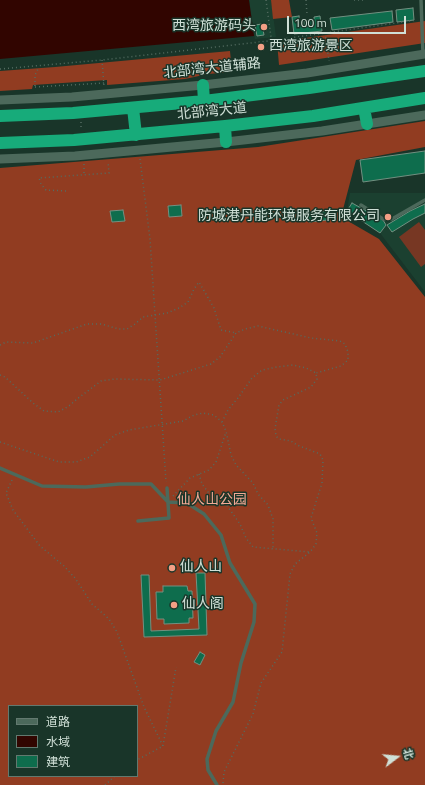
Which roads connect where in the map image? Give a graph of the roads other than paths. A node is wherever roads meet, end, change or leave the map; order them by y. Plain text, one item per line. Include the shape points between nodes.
1 (421, 0) edge
2 (424, 54) edge
3 (425, 71) edge
4 (203, 85) junction
5 (425, 98) edge
6 (0, 100) edge
7 (204, 101) junction
8 (133, 108) junction
9 (364, 108) junction
10 (425, 115) edge
11 (0, 116) edge
12 (367, 124) junction
13 (225, 126) junction
14 (136, 135) junction
15 (226, 142) junction
16 (0, 143) edge
17 (0, 159) edge
18 (425, 200) edge
19 (361, 205) dead end
20 (0, 468) edge
21 (167, 488) road end
22 (168, 502) junction
23 (138, 521) dead end
24 (217, 785) edge

1 - 2 lane
2 - 4 main road, 北部湾大道辅路
3 - 7 highway, 北部湾大道
4 - 6 main road, 北部湾大道辅路
4 - 7 highway
5 - 9 highway, 北部湾大道
7 - 8 highway, 北部湾大道
8 - 11 highway, 北部湾大道
8 - 14 highway
9 - 12 highway
9 - 13 highway, 北部湾大道
10 - 12 main road
12 - 15 main road
13 - 14 highway, 北部湾大道
13 - 15 highway
14 - 16 highway, 北部湾大道
15 - 17 main road via 75,156
18 - 19 lane via 392,219 383,219
20 - 22 lane via 42,486 151,484
21 - 22 lane
22 - 23 lane via 169,518
22 - 24 lane via 187,503 204,514 221,535 230,564 255,604 254,622 232,702 216,731 207,759 208,770

